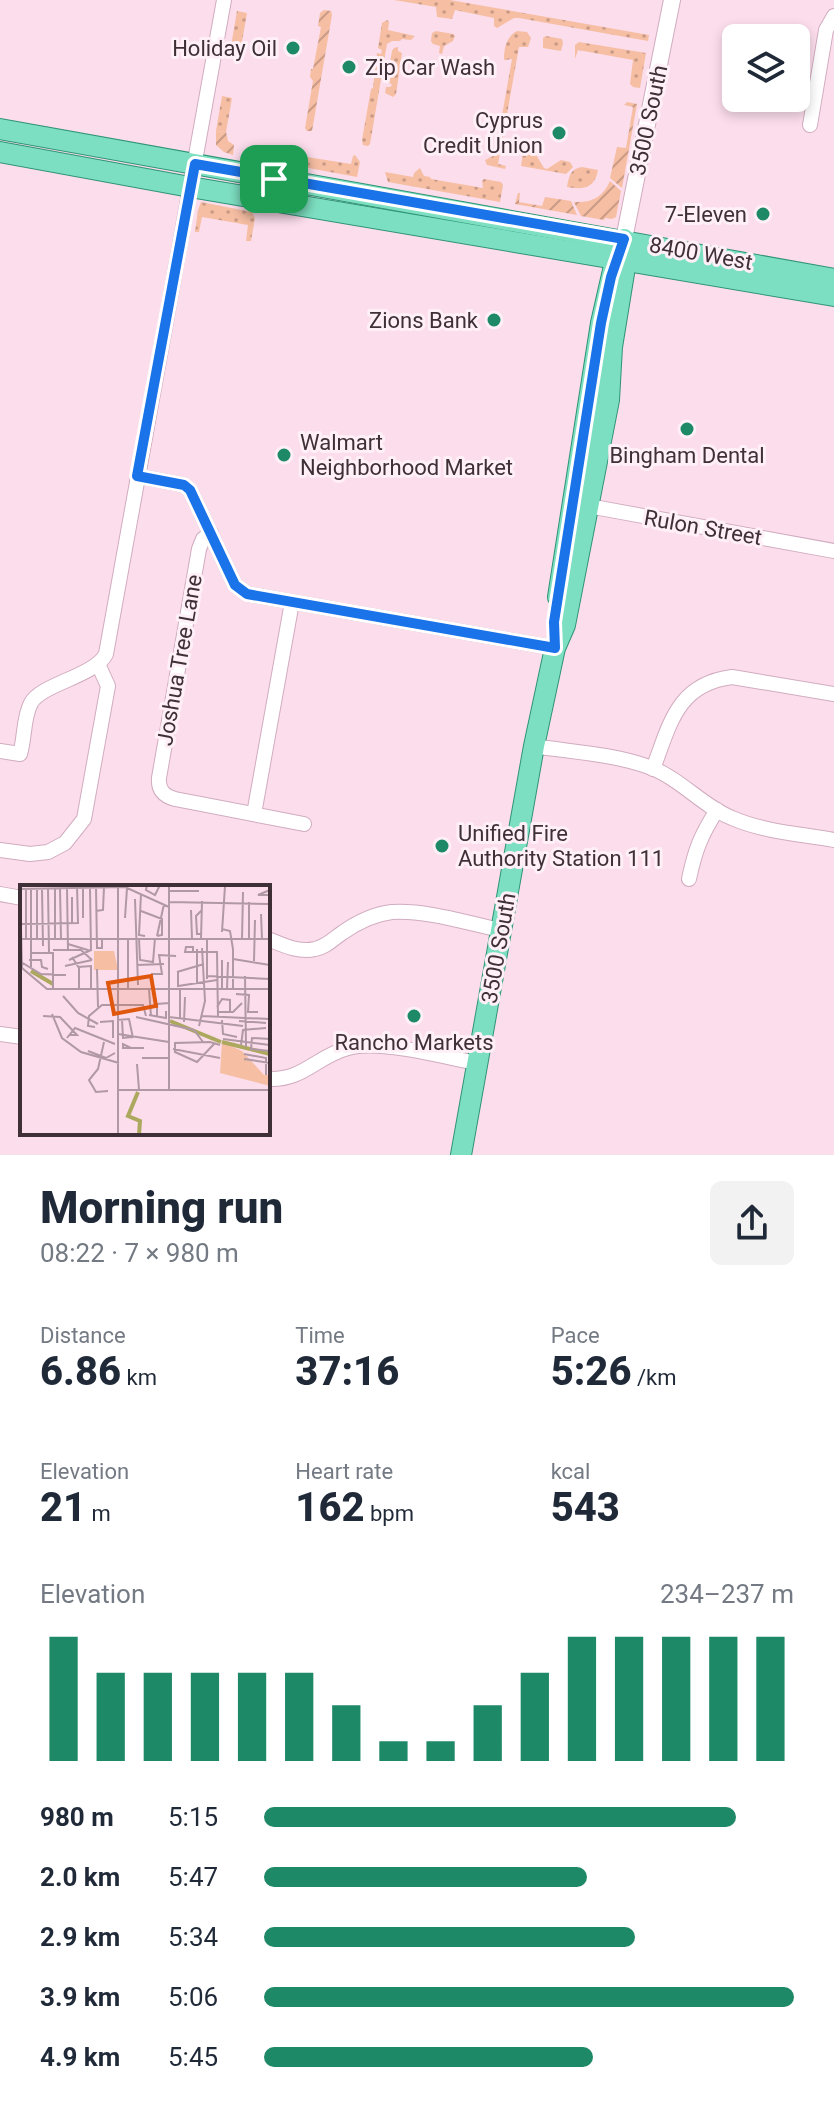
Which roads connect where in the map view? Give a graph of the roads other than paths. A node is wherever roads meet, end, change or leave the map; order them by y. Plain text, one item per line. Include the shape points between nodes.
1 (224, 0) edge
2 (672, 0) edge
3 (833, 16) edge
4 (810, 125) dead end
5 (0, 129) edge
6 (0, 152) edge
7 (195, 164) junction
8 (190, 187) junction
9 (624, 239) junction
10 (621, 260) junction
11 (834, 279) edge
12 (834, 296) edge
13 (137, 476) junction
14 (580, 505) junction
15 (211, 533) junction
16 (834, 551) edge
17 (292, 602) junction
18 (555, 648) junction
19 (98, 664) junction
20 (834, 694) edge
21 (534, 746) junction
22 (0, 751) edge
23 (653, 769) junction
24 (717, 810) junction
25 (254, 814) junction
26 (304, 824) dead end
27 (834, 840) edge
28 (0, 850) edge
29 (689, 879) dead end
30 (0, 894) edge
31 (20, 898) edge
32 (501, 930) junction
33 (270, 940) edge
34 (0, 1034) edge
35 (20, 1037) edge
36 (477, 1063) junction
37 (270, 1079) edge
38 (461, 1155) edge

1 - 7 street
2 - 9 street, 3500 South
3 - 4 street
5 - 7 main road, 8400 West
6 - 8 main road, 8400 West
7 - 8 street
7 - 9 main road, 8400 West
8 - 10 main road, 8400 West
8 - 13 street
9 - 10 main road, 3500 South
9 - 11 main road, 8400 West
10 - 12 main road, 8400 West
10 - 14 main road, 3500 South via 601,323
13 - 15 street via 187,486
13 - 19 street via 106,654
14 - 16 street, Rulon Street
14 - 18 main road, 3500 South via 565,625
15 - 17 street via 238,588
15 - 25 street, Joshua Tree Lane via 197,557 159,778 162,792 170,798
17 - 18 street
17 - 25 street
18 - 21 main road, 3500 South
19 - 22 street via 36,696 20,754
19 - 28 street via 108,686 84,819 65,843 48,852
20 - 23 street via 732,677 702,685 676,710
21 - 23 street
21 - 32 main road, 3500 South
23 - 24 street
24 - 27 street via 750,824
24 - 29 street via 695,851
25 - 26 street
30 - 31 street
32 - 33 street via 390,912 314,950
32 - 36 main road, 3500 South
34 - 35 street
36 - 37 street via 373,1044 346,1048 291,1078
36 - 38 main road, 3500 South

